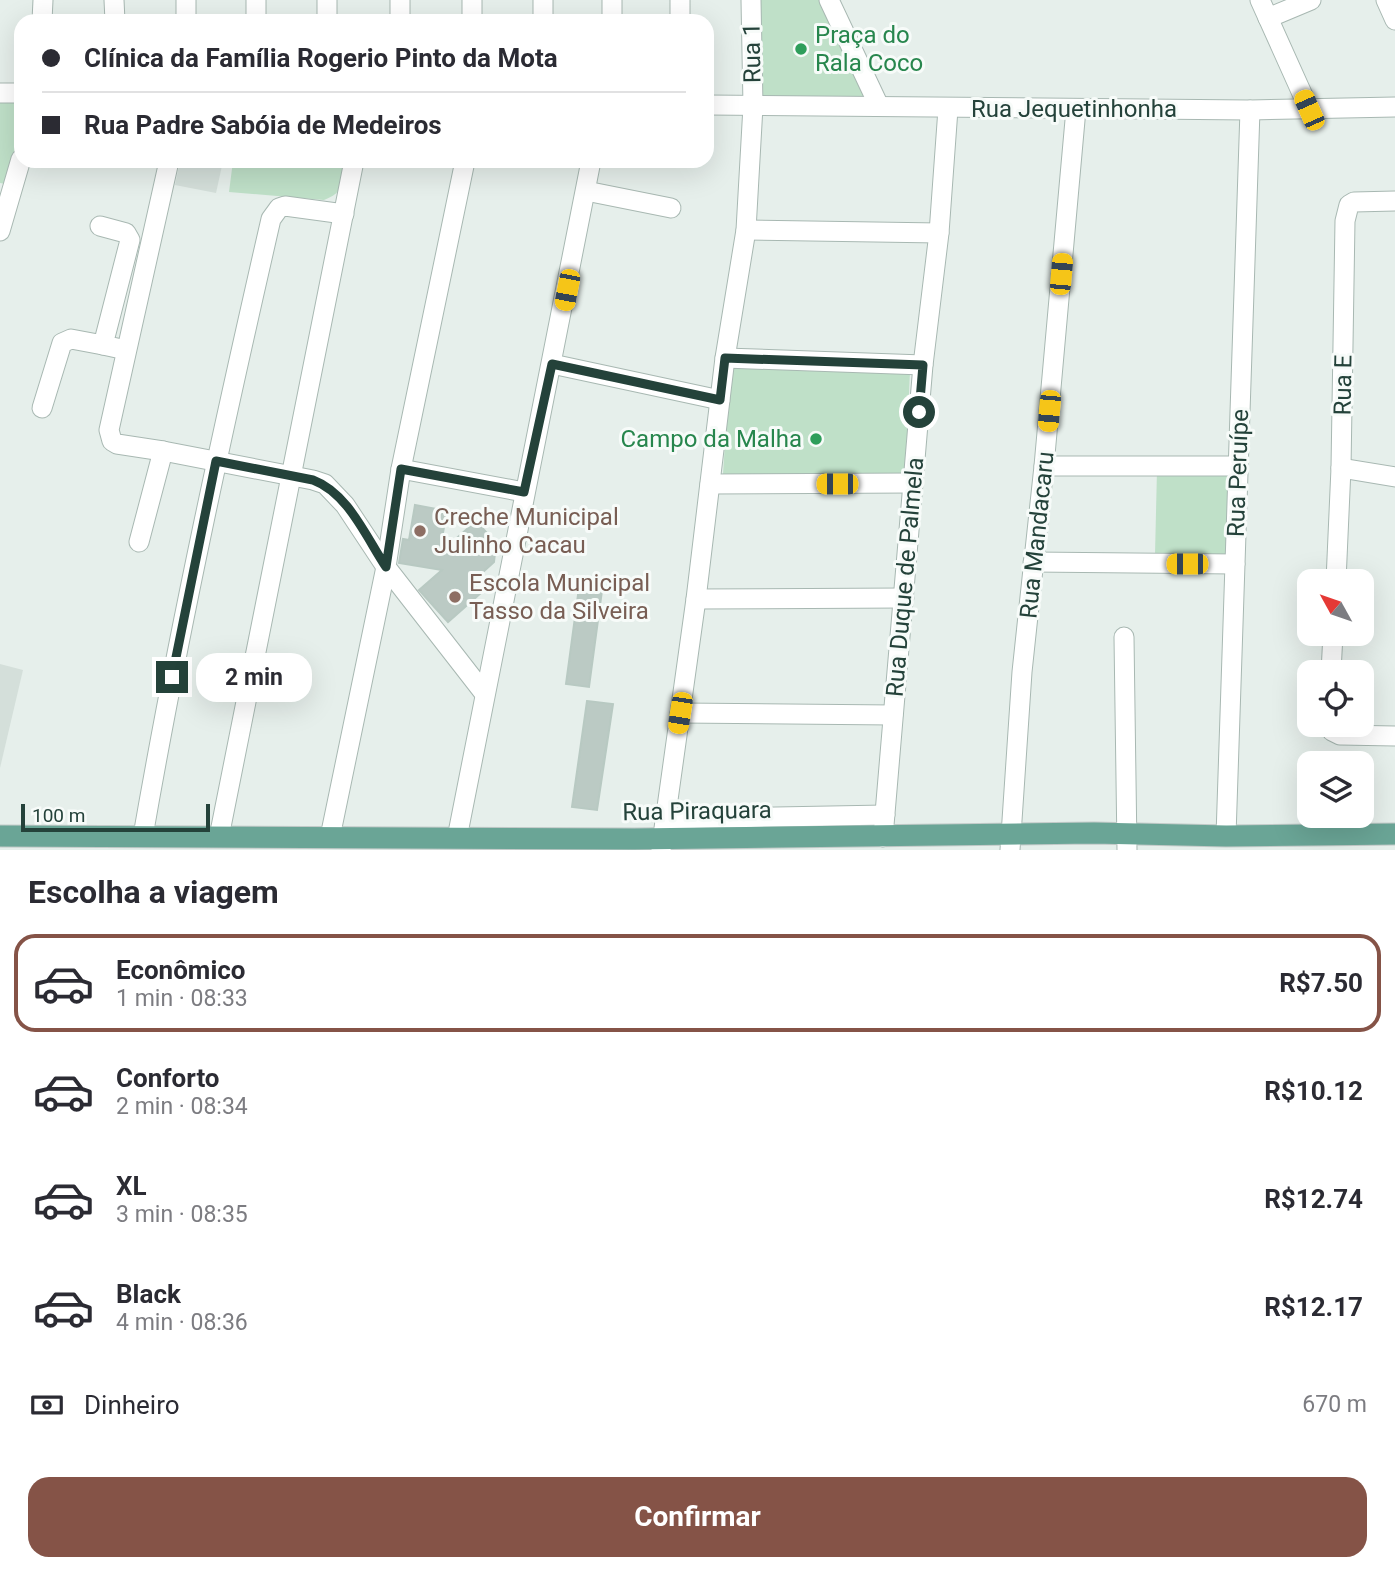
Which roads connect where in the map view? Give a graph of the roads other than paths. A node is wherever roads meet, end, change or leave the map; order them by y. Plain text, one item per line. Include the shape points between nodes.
1 (751, 0) edge
2 (829, 0) edge
3 (1260, 0) edge
4 (1311, 0) edge
5 (1386, 0) edge
6 (1268, 18) junction
7 (1395, 20) edge
8 (714, 105) edge
9 (753, 106) junction
10 (879, 106) junction
11 (1395, 107) edge
12 (948, 109) junction
13 (1076, 109) junction
14 (1250, 110) junction
15 (1309, 110) junction
16 (16, 168) edge
17 (167, 168) edge
18 (354, 168) edge
19 (464, 168) edge
20 (590, 168) edge
21 (5, 191) edge
22 (586, 191) junction
23 (1395, 201) edge
24 (671, 208) dead end
25 (345, 214) junction
26 (100, 226) dead end
27 (746, 230) junction
28 (0, 231) edge
29 (939, 233) junction
30 (103, 345) junction
31 (126, 351) junction
32 (725, 358) junction
33 (552, 364) junction
34 (923, 365) junction
35 (720, 400) junction
36 (42, 408) dead end
37 (163, 451) junction
38 (216, 461) junction
39 (1044, 466) junction
40 (1238, 466) junction
41 (1341, 468) junction
42 (401, 469) junction
43 (290, 475) junction
44 (1395, 477) edge
45 (913, 483) junction
46 (710, 484) junction
47 (524, 492) junction
48 (139, 542) dead end
49 (1033, 562) junction
50 (1235, 564) junction
51 (386, 567) junction
52 (1337, 569) edge
53 (904, 598) junction
54 (696, 599) junction
55 (1124, 637) dead end
56 (484, 693) junction
57 (680, 713) junction
58 (893, 715) junction
59 (1374, 736) edge
60 (1395, 736) edge
61 (885, 815) junction
62 (1395, 834) edge
63 (0, 835) edge
64 (143, 836) junction
65 (219, 836) junction
66 (662, 836) edge
67 (457, 838) junction
68 (1237, 840) edge
69 (317, 841) edge
70 (892, 841) edge
71 (1009, 842) edge
72 (1127, 842) edge
73 (780, 843) edge

1 - 9 street, Rua 1
2 - 10 street
3 - 6 street
4 - 6 street
5 - 7 street
6 - 15 street
8 - 9 street, Rua Jequetinhonha
9 - 10 street, Rua Jequetinhonha
9 - 27 street, Rua 1
10 - 12 street, Rua Jequetinhonha
11 - 15 street, Rua Jequetinhonha
12 - 13 street, Rua Jequetinhonha
12 - 29 street, Rua Duque de Palmela
13 - 14 street, Rua Jequetinhonha
13 - 39 street, Rua Mandacaru
14 - 15 street, Rua Jequetinhonha
14 - 40 street, Rua Peruípe
16 - 21 street
17 - 31 street
18 - 25 street
19 - 42 street
20 - 22 street
21 - 28 street
22 - 24 street
22 - 33 street
23 - 41 street, Rua E via 1354,202 1345,221
25 - 38 street via 285,206 271,219
25 - 43 street
26 - 30 street via 126,233 130,240
27 - 29 street
27 - 32 street, Rua 1
29 - 34 street, Rua Duque de Palmela
30 - 31 street
30 - 36 street via 71,339 62,343
31 - 37 street via 110,437 117,444
32 - 34 street
32 - 35 street, Rua 1
33 - 35 street
33 - 47 street
34 - 45 street, Rua Duque de Palmela
35 - 46 street, Rua 1
37 - 38 street
37 - 48 street
38 - 43 street
38 - 64 street
39 - 40 street
39 - 49 street, Rua Mandacaru
40 - 50 street, Rua Peruípe
41 - 44 street
41 - 52 street, Rua E
42 - 47 street
42 - 51 street
43 - 51 street via 325,484 334,492
43 - 65 street
45 - 46 street
45 - 53 street, Rua Duque de Palmela
46 - 54 street, Rua 1
47 - 56 street
49 - 50 street
49 - 71 street, Rua Mandacaru
50 - 68 street, Rua Peruípe
51 - 56 street
51 - 69 street
53 - 54 street
53 - 58 street, Rua Duque de Palmela
54 - 57 street, Rua 1
55 - 72 street
56 - 67 street
57 - 58 street
57 - 66 street, Rua 1
58 - 61 street, Rua Duque de Palmela
59 - 60 street
61 - 66 street
61 - 70 street, Rua Duque de Palmela
62 - 68 main road, Rua Piraquara
63 - 64 main road, Rua Piraquara
64 - 65 main road, Rua Piraquara
65 - 69 main road, Rua Piraquara
66 - 67 main road, Rua Piraquara
66 - 73 main road, Rua Piraquara
67 - 69 main road, Rua Piraquara
68 - 72 main road, Rua Piraquara
70 - 71 main road, Rua Piraquara
70 - 73 main road, Rua Piraquara
71 - 72 main road, Rua Piraquara

